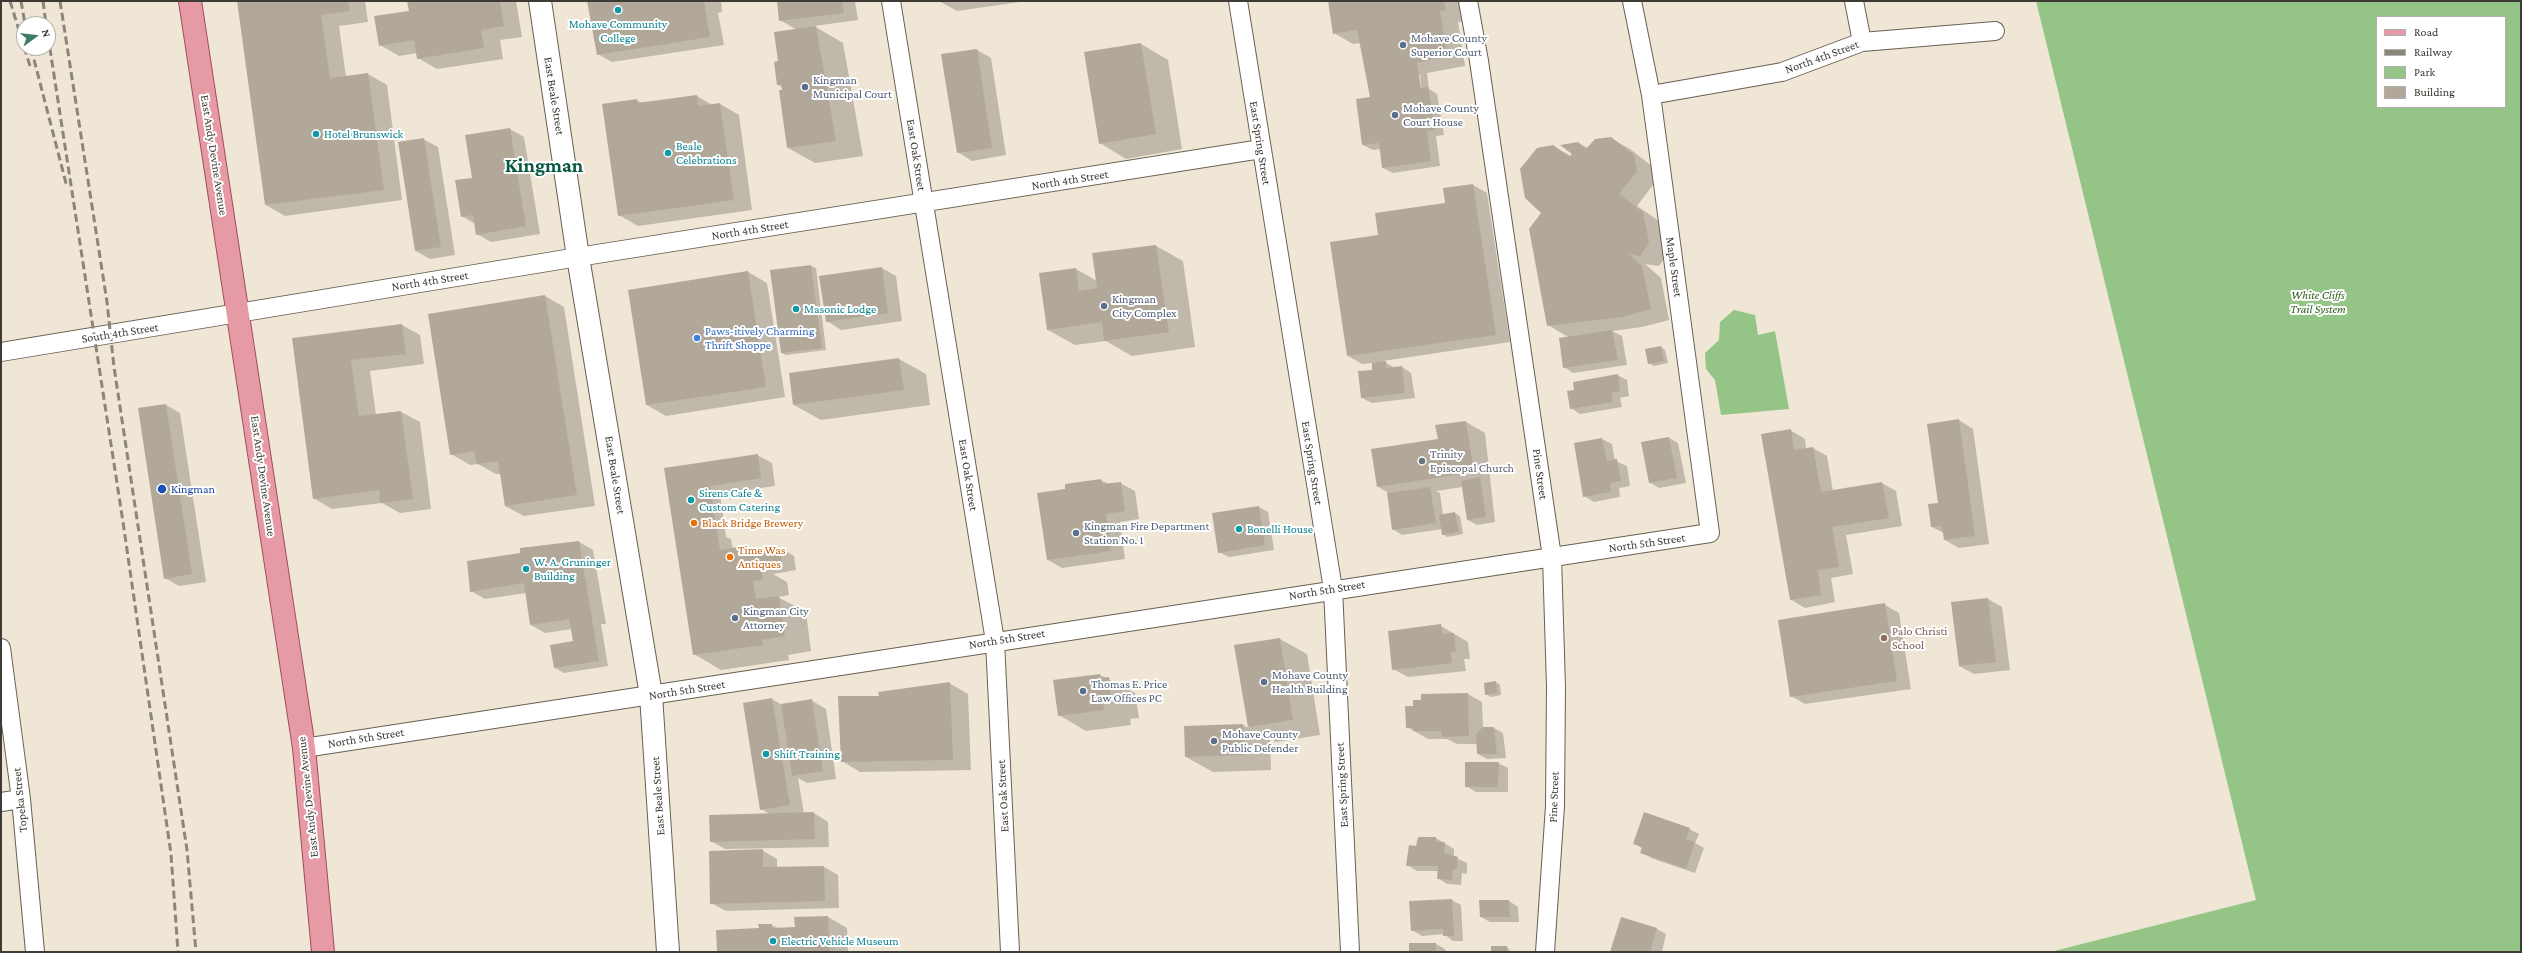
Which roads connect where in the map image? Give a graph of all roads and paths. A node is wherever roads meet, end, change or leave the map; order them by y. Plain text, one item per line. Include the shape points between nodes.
1 (190, 1) edge
2 (540, 1) edge
3 (891, 1) edge
4 (1238, 1) edge
5 (1468, 1) edge
6 (1632, 1) edge
7 (1854, 1) edge
8 (1995, 31) dead end
9 (1862, 42) junction
10 (1651, 95) junction
11 (1261, 149) junction
12 (924, 203) junction
13 (578, 257) junction
14 (239, 312) junction
15 (1, 352) edge
16 (1710, 533) joint
17 (1552, 557) junction
18 (1333, 589) junction
19 (995, 641) junction
20 (1, 648) edge
21 (651, 695) junction
22 (304, 748) junction
23 (21, 799) junction
24 (1, 802) edge
25 (35, 952) edge
26 (323, 952) edge
27 (668, 952) edge
28 (1010, 952) edge
29 (1350, 952) edge
30 (1545, 952) edge

1 - 14 main road, East Andy Devine Avenue
2 - 13 main road, East Beale Street
3 - 12 street, East Oak Street
4 - 11 street, East Spring Street
5 - 17 street, Pine Street
6 - 10 street, Maple Street
7 - 9 street
8 - 9 street, North 4th Street
9 - 10 street, North 4th Street via 1782,72
10 - 16 street, Maple Street
11 - 12 street, North 4th Street
11 - 18 street, East Spring Street
12 - 13 street, North 4th Street
12 - 19 street, East Oak Street
13 - 14 street, North 4th Street
13 - 21 main road, East Beale Street
14 - 15 street, South 4th Street
14 - 22 main road, East Andy Devine Avenue
16 - 17 street, North 5th Street
17 - 18 street, North 5th Street
17 - 30 street, Pine Street via 1556,687 1555,806
18 - 19 street, North 5th Street
18 - 29 street, East Spring Street
19 - 21 street, North 5th Street
19 - 28 street, East Oak Street
20 - 23 street, Topeka Street
21 - 22 street, North 5th Street
21 - 27 main road, East Beale Street
22 - 26 main road, East Andy Devine Avenue
23 - 24 street
23 - 25 street, Topeka Street

